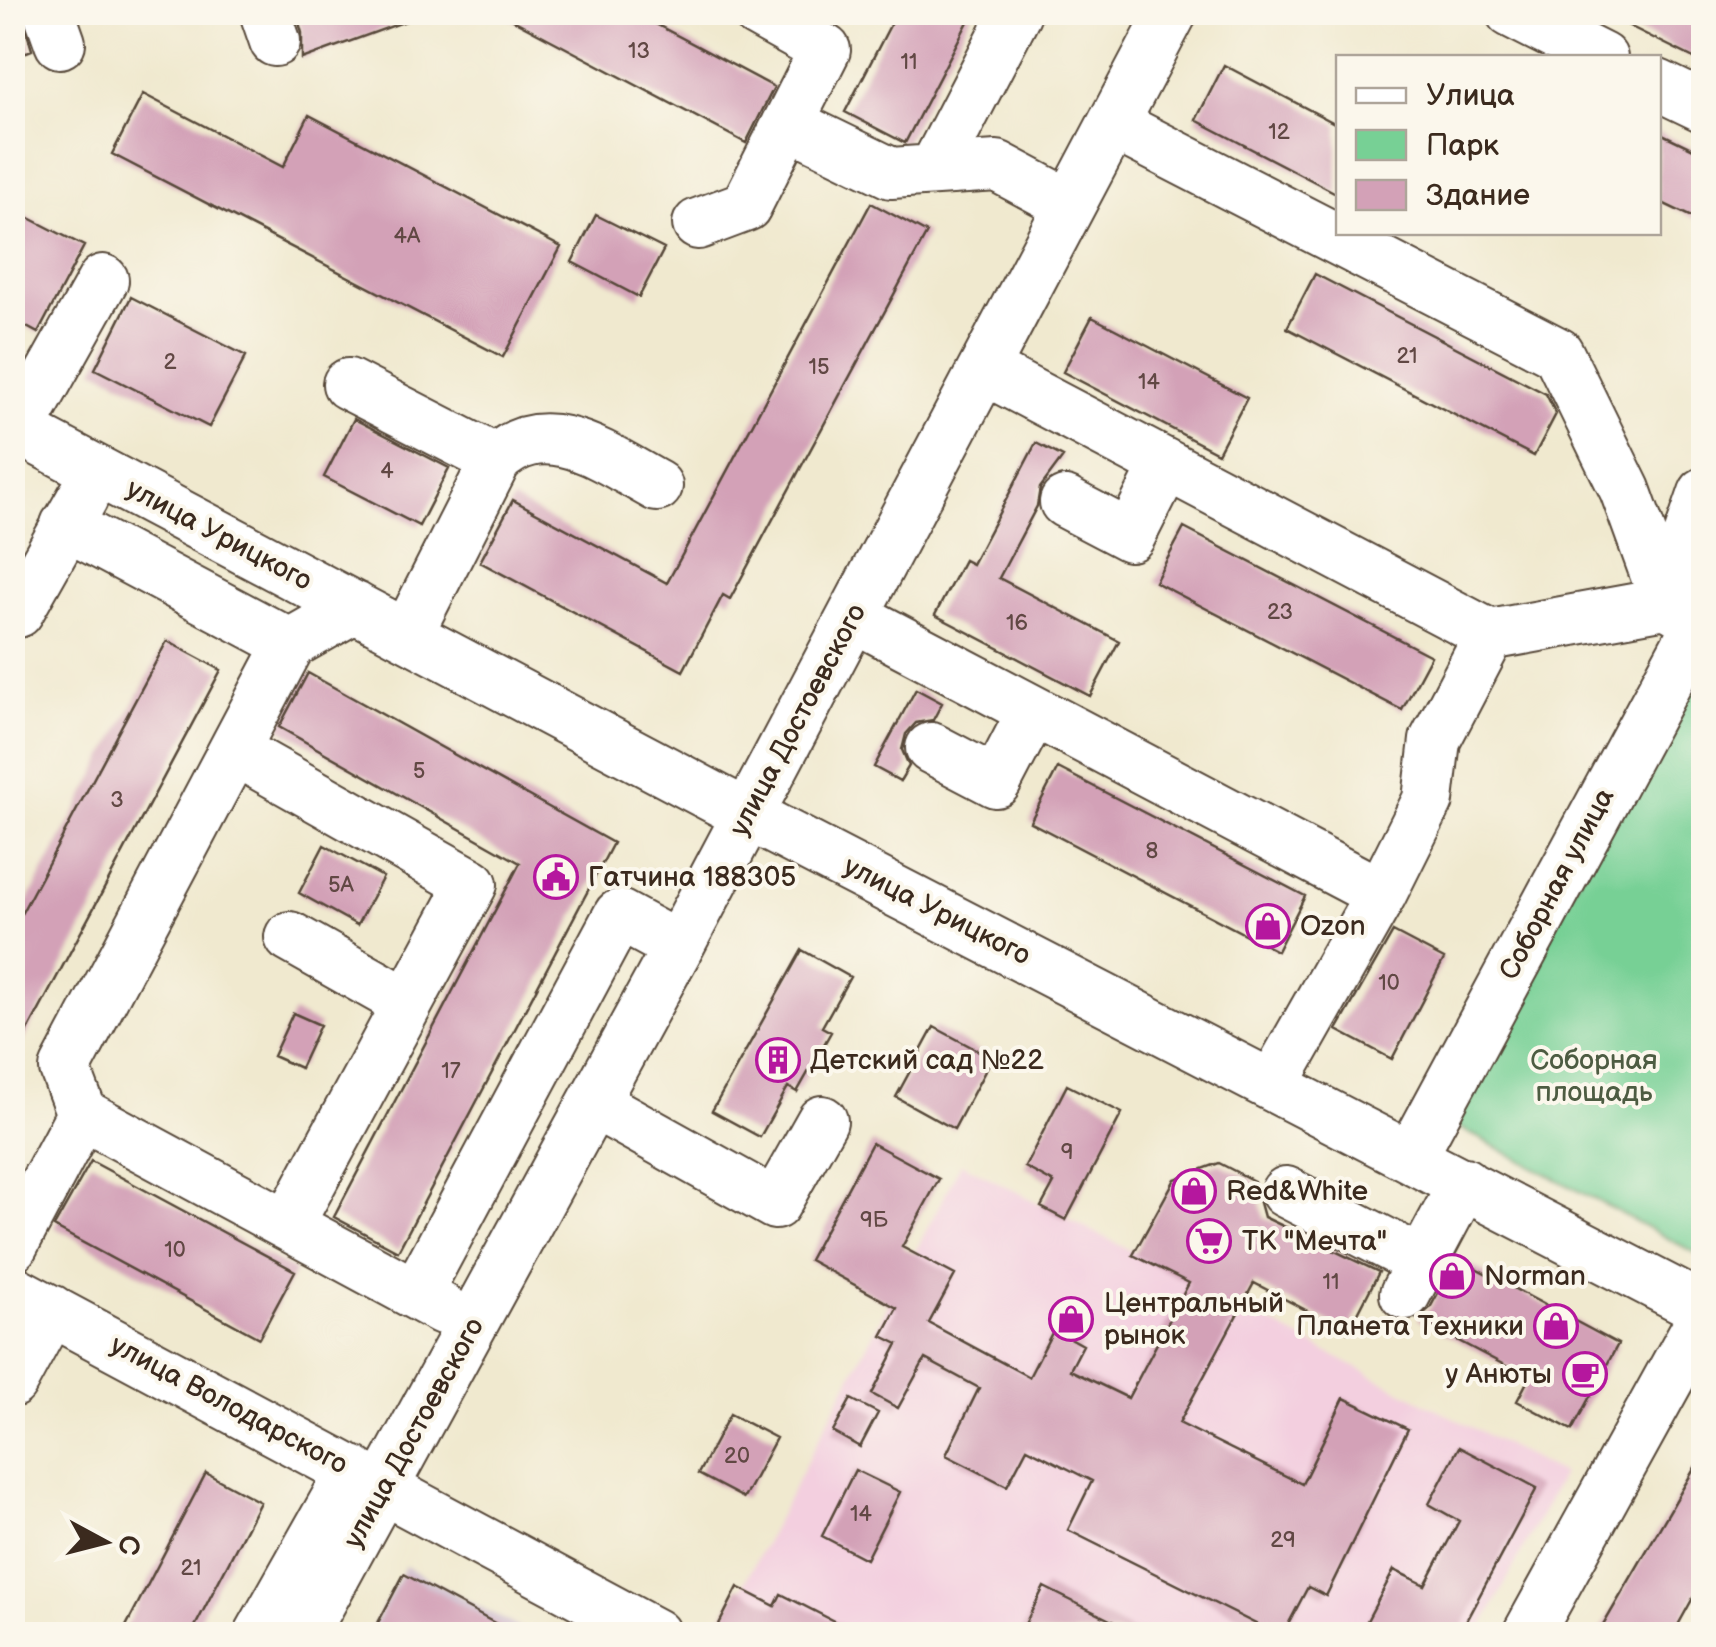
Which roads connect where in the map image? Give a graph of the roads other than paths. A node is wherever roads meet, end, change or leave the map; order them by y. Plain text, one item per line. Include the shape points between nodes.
1 (757, 12) edge
2 (1016, 12) edge
3 (1172, 12) edge
4 (1539, 19) edge
5 (1597, 55) edge
6 (1661, 86) edge
7 (1704, 107) edge
8 (961, 119) junction
9 (788, 122) junction
10 (1113, 124) junction
11 (997, 166) junction
12 (934, 170) junction
13 (1070, 205) junction
14 (698, 224) dead end
15 (102, 280) dead end
16 (984, 369) junction
17 (348, 384) dead end
18 (16, 428) edge
19 (496, 460) junction
20 (1166, 465) junction
21 (96, 471) junction
22 (656, 486) dead end
23 (1704, 493) edge
24 (1066, 502) dead end
25 (66, 524) junction
26 (355, 607) junction
27 (18, 612) dead end
28 (1689, 612) edge
29 (853, 616) junction
30 (407, 635) junction
31 (1490, 635) junction
32 (290, 644) junction
33 (1033, 711) junction
34 (930, 748) dead end
35 (234, 750) junction
36 (748, 814) junction
37 (1381, 894) junction
38 (290, 937) dead end
39 (678, 947) junction
40 (407, 1004) junction
41 (1274, 1083) junction
42 (519, 1102) junction
43 (82, 1114) junction
44 (585, 1118) junction
45 (822, 1121) dead end
46 (1412, 1156) junction
47 (1464, 1183) junction
48 (1286, 1192) dead end
49 (288, 1225) junction
50 (12, 1246) edge
51 (416, 1294) junction
52 (32, 1300) edge
53 (1704, 1312) edge
54 (474, 1325) junction
55 (12, 1382) edge
56 (368, 1479) junction
57 (260, 1634) edge
58 (303, 1634) edge
59 (655, 1634) edge
60 (1528, 1634) edge

1 - 9 street via 825,50
2 - 8 street
3 - 10 street, улица Достоевского
4 - 5 street
6 - 7 street
8 - 11 street
8 - 12 street
9 - 12 street via 891,173
9 - 14 street via 746,206
10 - 13 street, улица Достоевского
10 - 28 street via 1558,353
11 - 12 street
11 - 13 street
13 - 16 street, улица Достоевского
15 - 18 street
16 - 20 street
16 - 29 street, улица Достоевского
17 - 19 street
18 - 21 street, улица Урицкого
19 - 22 street via 513,444 550,439 582,446
19 - 30 street
20 - 24 street via 1130,536
20 - 31 street
21 - 25 street
21 - 26 street, улица Урицкого
23 - 28 street, Соборная улица
25 - 27 street
25 - 32 street
26 - 30 street, улица Урицкого
26 - 32 street
28 - 31 street
28 - 46 street, Соборная улица
29 - 33 street
29 - 36 street, улица Достоевского
30 - 36 street, улица Урицкого
31 - 37 street via 1436,740 1428,800
32 - 35 street
33 - 34 street via 996,782
33 - 37 street
35 - 40 street via 472,884
35 - 43 street via 66,1069
36 - 39 street, улица Достоевского
36 - 41 street, улица Урицкого
37 - 41 street
38 - 40 street
39 - 42 street via 619,915
39 - 44 street, улица Достоевского
40 - 49 street
41 - 46 street, улица Урицкого
42 - 44 street
42 - 51 street
43 - 49 street
43 - 50 street
44 - 45 street via 775,1204
44 - 54 street, улица Достоевского
46 - 47 street, улица Урицкого
47 - 48 street via 1414,1278
47 - 53 street, улица Урицкого
49 - 51 street
51 - 54 street
52 - 55 street
52 - 56 street, улица Володарского
53 - 60 street
54 - 56 street, улица Достоевского
56 - 57 street
56 - 58 street, улица Достоевского
56 - 59 street, улица Володарского

